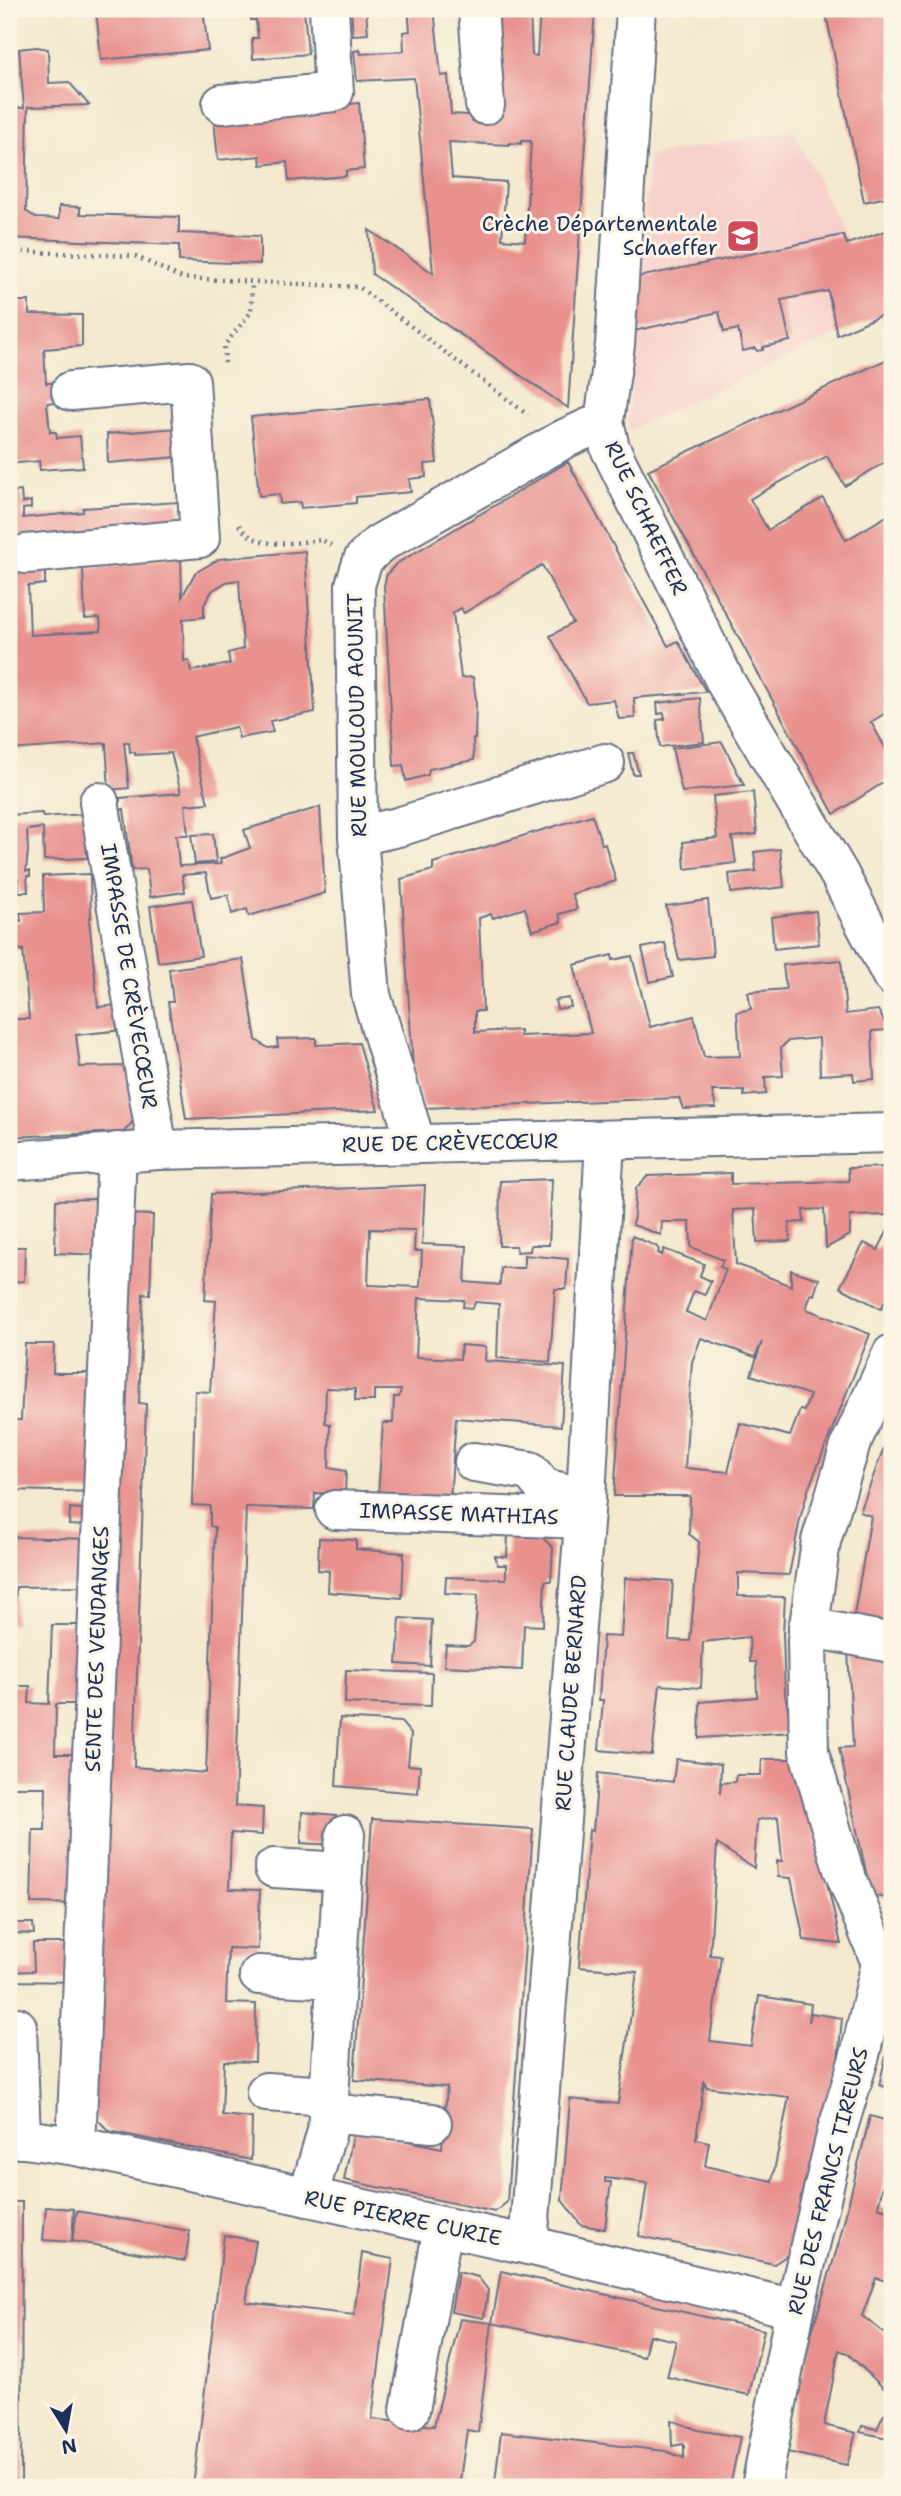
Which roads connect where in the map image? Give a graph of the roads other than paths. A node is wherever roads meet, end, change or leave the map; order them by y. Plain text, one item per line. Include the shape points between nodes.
1 (329, 9) edge
2 (478, 9) edge
3 (636, 9) edge
4 (222, 104) dead end
5 (485, 105) dead end
6 (71, 391) dead end
7 (604, 421) junction
8 (26, 554) dead end
9 (605, 763) dead end
10 (99, 802) dead end
11 (358, 836) junction
12 (892, 976) edge
13 (892, 1133) edge
14 (605, 1140) junction
15 (416, 1144) junction
16 (158, 1150) junction
17 (117, 1152) junction
18 (9, 1161) edge
19 (889, 1371) edge
20 (474, 1462) dead end
21 (585, 1509) junction
22 (335, 1510) dead end
23 (808, 1627) junction
24 (892, 1643) edge
25 (274, 1868) dead end
26 (259, 1975) dead end
27 (336, 1979) junction
28 (17, 2028) dead end
29 (266, 2092) dead end
30 (328, 2105) junction
31 (432, 2123) dead end
32 (15, 2138) edge
33 (76, 2146) junction
34 (307, 2197) junction
35 (443, 2227) junction
36 (528, 2245) junction
37 (795, 2309) junction
38 (410, 2410) dead end
39 (761, 2487) edge

1 - 4 street via 334,92
2 - 5 street
3 - 7 street, RUE SCHAEFFER via 615,345
6 - 8 street via 190,381 200,538
7 - 11 street, RUE MOULOUD AOUNIT via 379,544 363,560 355,585
7 - 12 street, RUE SCHAEFFER via 610,448 726,683 839,874
9 - 11 street
10 - 16 street, IMPASSE DE CRÈVECŒUR
11 - 15 street, RUE MOULOUD AOUNIT via 371,995
13 - 14 street, RUE DE CRÈVECŒUR
14 - 15 street, RUE DE CRÈVECŒUR
14 - 21 street, RUE CLAUDE BERNARD
15 - 16 street, RUE DE CRÈVECŒUR
16 - 17 street, RUE DE CRÈVECŒUR
17 - 18 street, RUE DE CRÈVECŒUR
17 - 33 street, SENTE DES VENDANGES
19 - 23 street, RUE DES FRANCS TIREURS via 851,1443 821,1541
20 - 21 street via 530,1471 544,1488
21 - 22 street, IMPASSE MATHIAS
21 - 36 street, RUE CLAUDE BERNARD
23 - 24 street
23 - 37 street, RUE DES FRANCS TIREURS via 809,1752 843,1869 881,1963
25 - 27 street via 344,1853
26 - 27 street
27 - 30 street
28 - 32 street
29 - 30 street
30 - 31 street
30 - 34 street via 327,2131
32 - 33 street, RUE PIERRE CURIE
33 - 34 street, RUE PIERRE CURIE
34 - 35 street, RUE PIERRE CURIE
35 - 36 street, RUE PIERRE CURIE
35 - 38 street
36 - 37 street, RUE PIERRE CURIE
37 - 39 street, RUE DES FRANCS TIREURS

